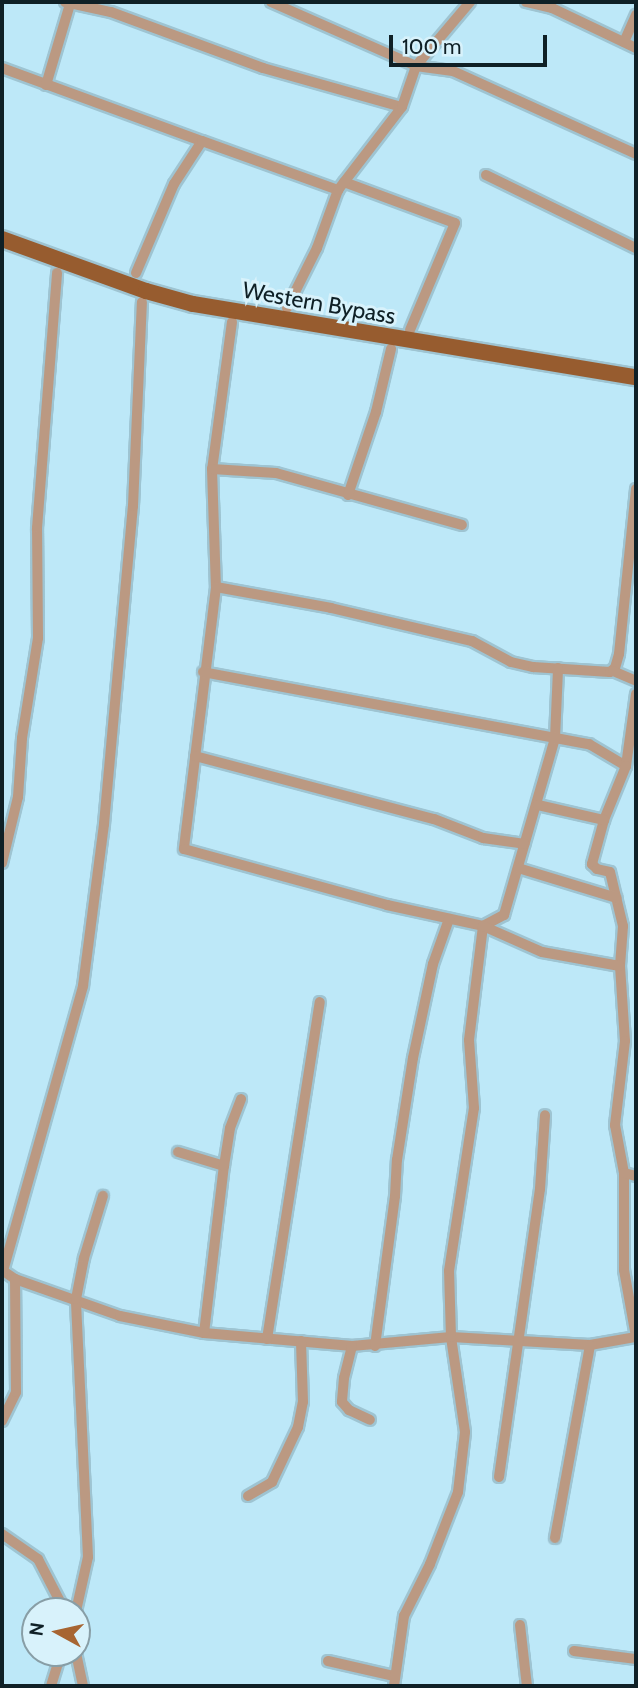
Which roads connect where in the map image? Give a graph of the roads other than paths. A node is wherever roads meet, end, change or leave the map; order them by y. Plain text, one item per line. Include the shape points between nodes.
1 (271, 2) edge
2 (470, 2) edge
3 (526, 2) edge
4 (68, 3) edge
5 (636, 15) edge
6 (624, 42) junction
7 (636, 48) edge
8 (416, 66) junction
9 (2, 68) edge
10 (46, 85) junction
11 (402, 107) junction
12 (202, 141) junction
13 (636, 154) edge
14 (486, 175) dead end
15 (341, 186) junction
16 (2, 240) edge
17 (636, 248) edge
18 (57, 273) dead end
19 (136, 273) dead end
20 (142, 302) dead end
21 (287, 308) dead end
22 (232, 322) dead end
23 (410, 330) dead end
24 (391, 349) dead end
25 (636, 377) edge
26 (212, 469) junction
27 (636, 489) edge
28 (348, 495) junction
29 (462, 525) dead end
30 (216, 587) junction
31 (558, 668) junction
32 (613, 671) junction
33 (203, 673) junction
34 (636, 681) edge
35 (636, 694) edge
36 (555, 738) junction
37 (195, 756) junction
38 (626, 766) junction
39 (538, 804) junction
40 (604, 820) junction
41 (525, 844) junction
42 (2, 863) edge
43 (518, 868) junction
44 (617, 898) junction
45 (449, 919) junction
46 (483, 926) junction
47 (620, 966) junction
48 (320, 1002) dead end
49 (241, 1100) dead end
50 (545, 1115) dead end
51 (178, 1152) dead end
52 (224, 1166) junction
53 (624, 1173) junction
54 (636, 1176) edge
55 (103, 1196) dead end
56 (2, 1270) edge
57 (15, 1279) junction
58 (76, 1299) junction
59 (204, 1333) junction
60 (451, 1337) junction
61 (636, 1337) edge
62 (267, 1339) junction
63 (519, 1340) junction
64 (301, 1341) junction
65 (590, 1345) junction
66 (352, 1346) junction
67 (375, 1346) junction
68 (370, 1420) dead end
69 (2, 1421) edge
70 (499, 1477) dead end
71 (248, 1496) dead end
72 (2, 1534) edge
73 (555, 1538) dead end
74 (58, 1597) edge
75 (79, 1597) edge
76 (520, 1625) dead end
77 (574, 1651) dead end
78 (636, 1659) edge
79 (328, 1661) dead end
80 (57, 1667) edge
81 (79, 1667) edge
82 (394, 1681) edge
83 (51, 1686) edge
84 (83, 1686) edge
85 (527, 1686) edge

1 - 8 street
2 - 8 street
3 - 6 street via 552,8
4 - 10 street
4 - 11 street via 111,12 263,68
5 - 6 street
6 - 7 street
8 - 11 street
8 - 13 street via 453,71
9 - 10 street
10 - 12 street
11 - 15 street
12 - 15 street
12 - 19 street via 174,184
14 - 17 street
15 - 21 street
15 - 23 street via 455,223
16 - 25 main road, Western Bypass via 193,304
18 - 42 street via 37,528 38,638 18,797
20 - 56 street via 133,506 104,824 83,986
22 - 26 street
24 - 28 street
26 - 28 street via 276,473
26 - 30 street
27 - 32 street via 619,654
28 - 29 street
30 - 31 street via 472,641 511,662
30 - 33 street
31 - 32 street
31 - 36 street
32 - 34 street
33 - 36 street
33 - 37 street
35 - 38 street
36 - 38 street via 589,744
36 - 39 street
37 - 41 street via 434,819 483,838
37 - 45 street via 184,844 188,852
38 - 40 street
39 - 40 street
39 - 41 street
40 - 44 street via 592,864 610,872
41 - 43 street
43 - 44 street
43 - 46 street via 504,915
44 - 47 street via 623,926
45 - 46 street
45 - 67 street via 433,964 413,1058
46 - 47 street via 542,952
46 - 60 street via 469,1040 474,1108 449,1271
47 - 53 street via 625,1041 615,1125
48 - 62 street
49 - 52 street via 230,1128
50 - 63 street via 540,1189
51 - 52 street
52 - 59 street
53 - 54 street
53 - 61 street via 624,1270
55 - 58 street
56 - 57 street
57 - 58 street
57 - 69 street via 16,1392
58 - 59 street via 120,1316
58 - 75 street via 88,1557
59 - 62 street
60 - 63 street
60 - 67 street via 395,1340
60 - 82 street via 465,1432 458,1492 404,1616
61 - 65 street
62 - 64 street
63 - 65 street
63 - 70 street
64 - 66 street
64 - 71 street via 303,1402 295,1435 272,1482
65 - 73 street
66 - 67 street
66 - 68 street via 342,1402
72 - 74 street via 38,1559
76 - 85 street
77 - 78 street
79 - 82 street
80 - 83 street
81 - 84 street

